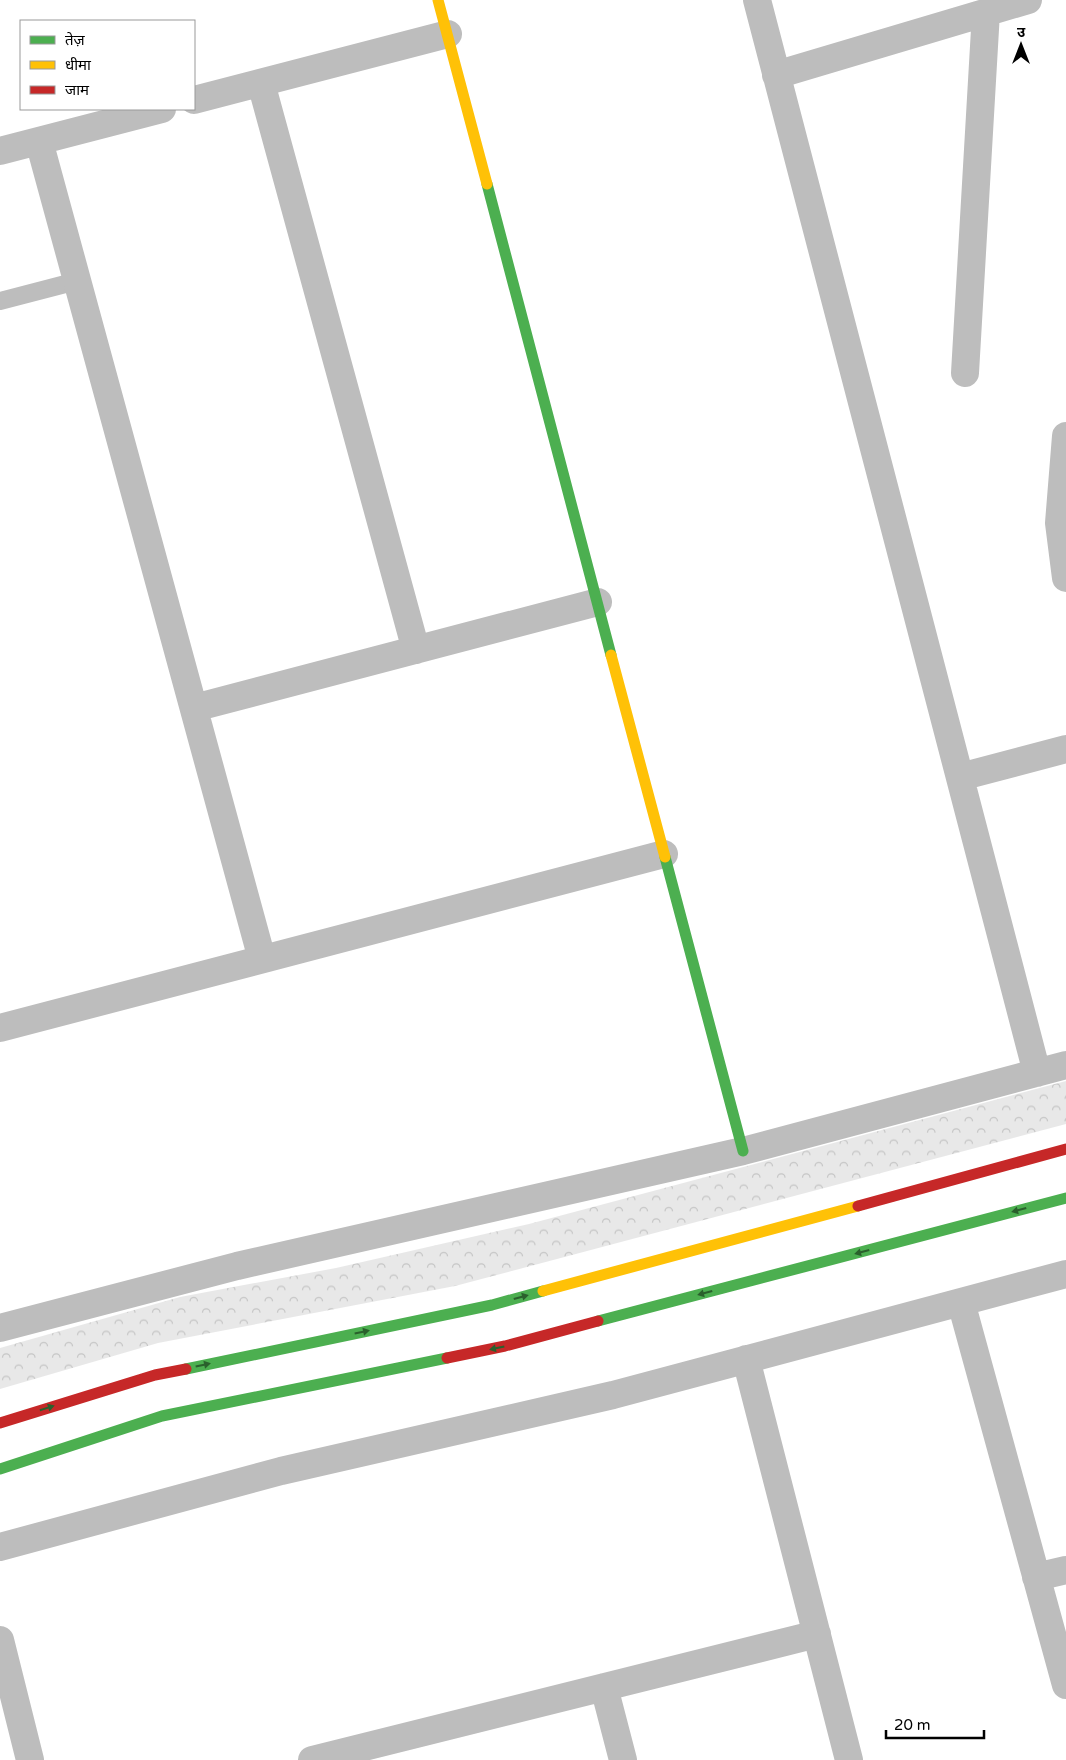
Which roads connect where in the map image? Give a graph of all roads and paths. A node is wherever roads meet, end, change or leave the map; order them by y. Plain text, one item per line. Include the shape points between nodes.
1 (438, 0) edge
2 (756, 0) edge
3 (1028, 0) edge
4 (986, 12) junction
5 (448, 34) junction
6 (776, 75) junction
7 (261, 83) junction
8 (195, 100) edge
9 (158, 110) edge
10 (39, 141) junction
11 (0, 151) edge
12 (77, 282) junction
13 (0, 301) edge
14 (965, 373) dead end
15 (1066, 436) edge
16 (1066, 578) edge
17 (598, 602) junction
18 (416, 650) junction
19 (194, 708) junction
20 (1066, 749) edge
21 (960, 777) junction
22 (664, 854) junction
23 (262, 959) junction
24 (0, 1028) edge
25 (1066, 1065) edge
26 (1037, 1073) junction
27 (1066, 1149) edge
28 (743, 1151) junction
29 (1066, 1198) edge
30 (1066, 1274) edge
31 (961, 1302) junction
32 (0, 1328) edge
33 (746, 1359) junction
34 (0, 1422) edge
35 (0, 1470) edge
36 (0, 1547) edge
37 (1066, 1570) edge
38 (1036, 1577) junction
39 (817, 1634) junction
40 (0, 1640) edge
41 (1066, 1685) edge
42 (604, 1687) junction
43 (30, 1760) edge
44 (312, 1760) edge
45 (623, 1760) edge
46 (849, 1760) edge

1 - 5 street
2 - 6 street
3 - 4 street
4 - 6 street
4 - 14 street
5 - 7 street
5 - 17 street
6 - 21 street
7 - 8 street
7 - 18 street
9 - 10 street
10 - 11 street
10 - 12 street
12 - 13 lane
12 - 19 street
15 - 16 street via 1059,523
17 - 18 street
17 - 22 street
18 - 19 street
19 - 23 street
20 - 21 street
21 - 26 street
22 - 23 street
22 - 28 street
23 - 24 street
25 - 26 street
26 - 28 street
34 -> 27 street via 155,1375 492,1305
28 - 32 street via 237,1266
29 -> 35 street via 505,1346 162,1416
30 - 31 street
31 - 33 street
31 - 38 street
33 - 36 street via 613,1395 281,1472
33 - 39 street
37 - 38 street
38 - 41 street
39 - 42 street
39 - 46 street
40 - 43 street
42 - 44 street
42 - 45 street

